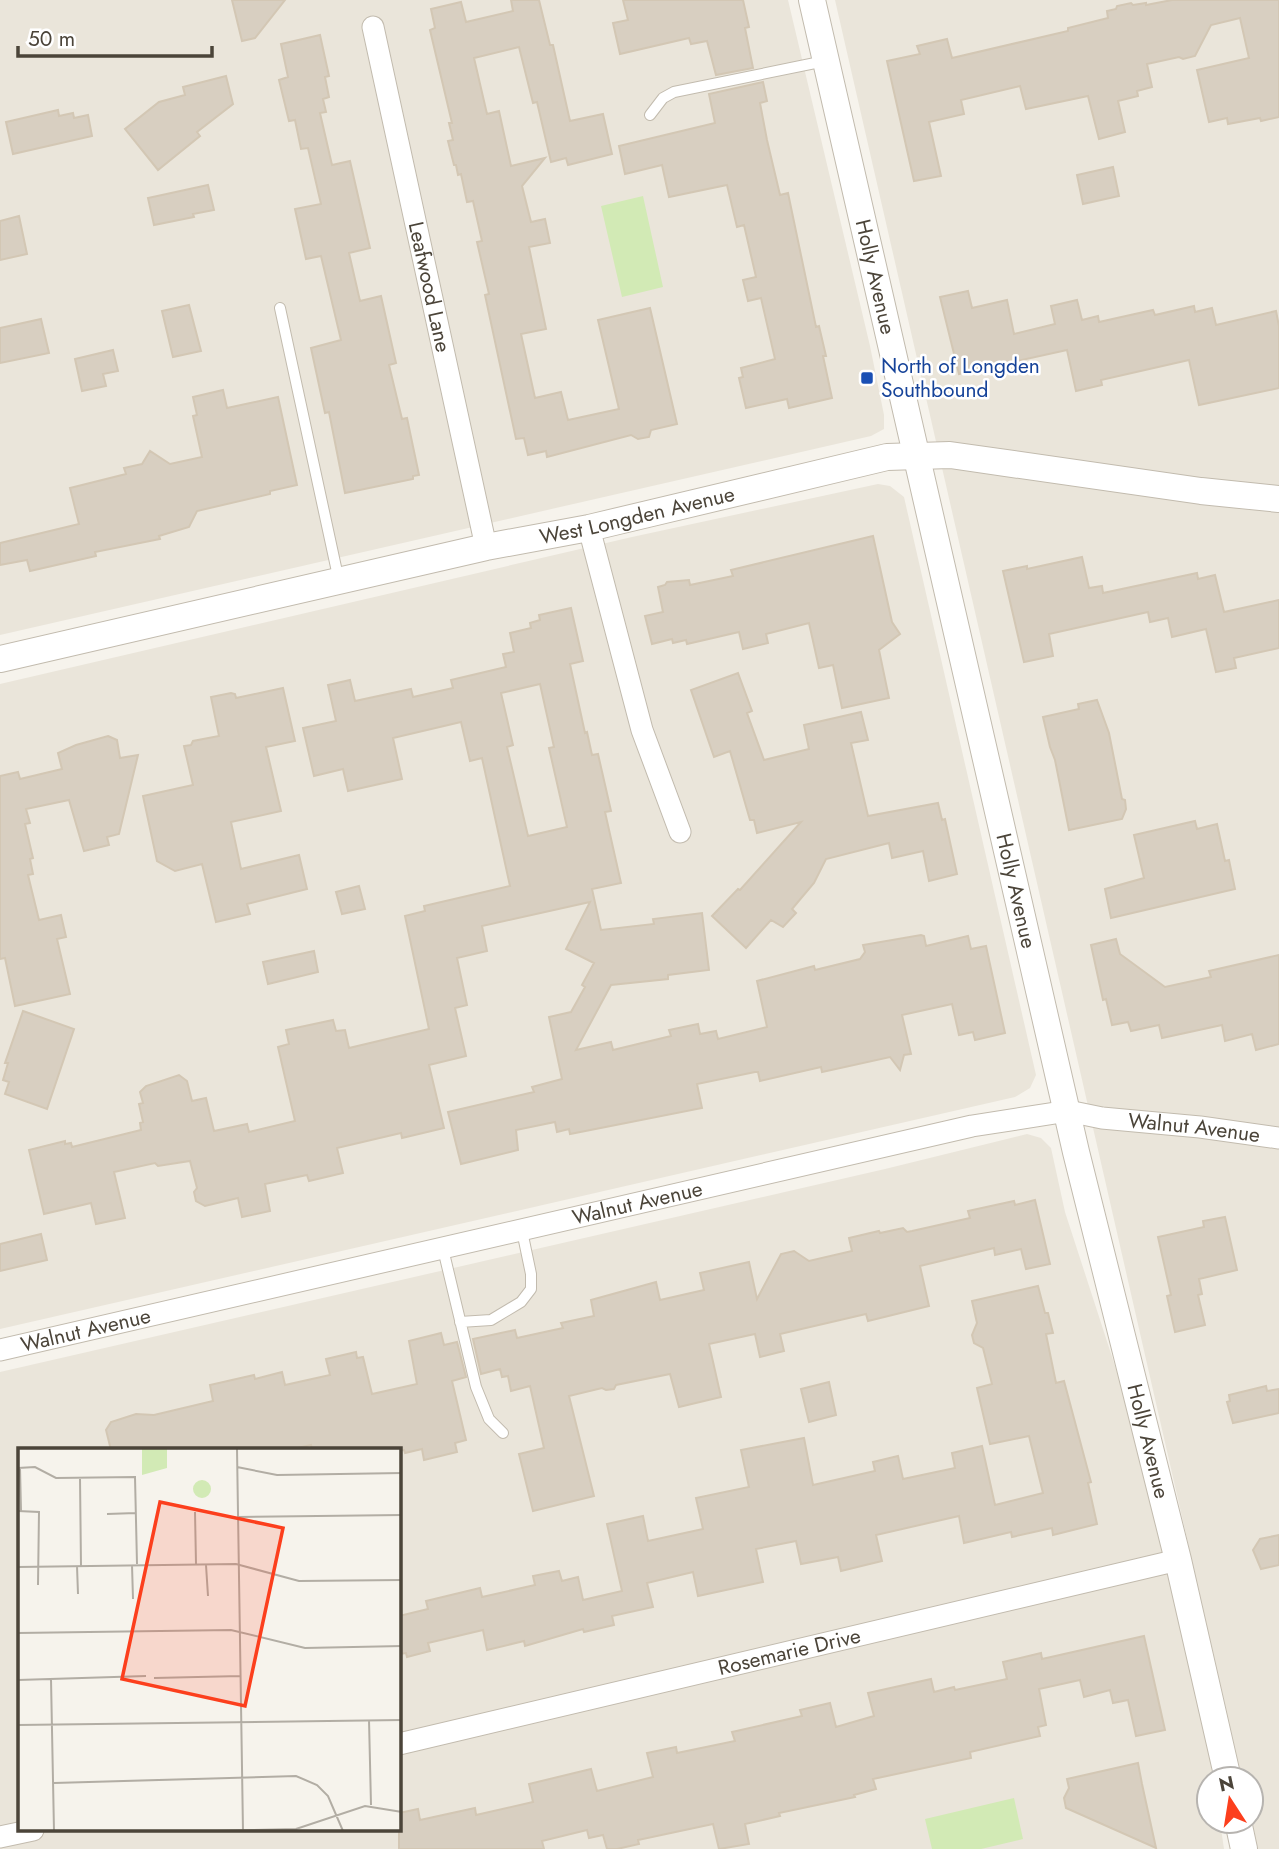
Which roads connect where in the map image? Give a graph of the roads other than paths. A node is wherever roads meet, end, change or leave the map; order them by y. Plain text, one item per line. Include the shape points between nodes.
1 (812, 0) edge
2 (373, 27) dead end
3 (827, 60) junction
4 (650, 115) dead end
5 (280, 308) dead end
6 (917, 456) junction
7 (1279, 499) edge
8 (589, 528) junction
9 (486, 547) junction
10 (339, 581) junction
11 (0, 659) edge
12 (680, 832) dead end
13 (1068, 1111) junction
14 (1279, 1138) edge
15 (522, 1231) junction
16 (443, 1250) junction
17 (460, 1322) junction
18 (0, 1350) edge
19 (503, 1433) dead end
20 (1178, 1560) junction
21 (401, 1744) edge
22 (1225, 1765) edge
23 (24, 1832) edge
24 (0, 1837) edge

1 - 3 street, Holly Avenue
2 - 9 street, Leafwood Lane
3 - 4 lane via 674,92 663,97
3 - 6 street, Holly Avenue
5 - 10 lane
6 - 7 street, West Longden Avenue via 950,455
6 - 8 street, West Longden Avenue via 845,466
6 - 13 street, Holly Avenue
8 - 9 street, West Longden Avenue
8 - 12 street via 642,730
9 - 10 street, West Longden Avenue
10 - 11 street, West Longden Avenue
13 - 14 street, Walnut Avenue
13 - 15 street, Walnut Avenue via 972,1126
13 - 20 street, Holly Avenue
15 - 16 street, Walnut Avenue
15 - 17 lane via 531,1289 521,1302 491,1320
16 - 17 lane
16 - 18 street, Walnut Avenue
17 - 19 lane via 476,1387 489,1419
20 - 21 street, Rosemarie Drive
20 - 22 street, Holly Avenue
23 - 24 street

